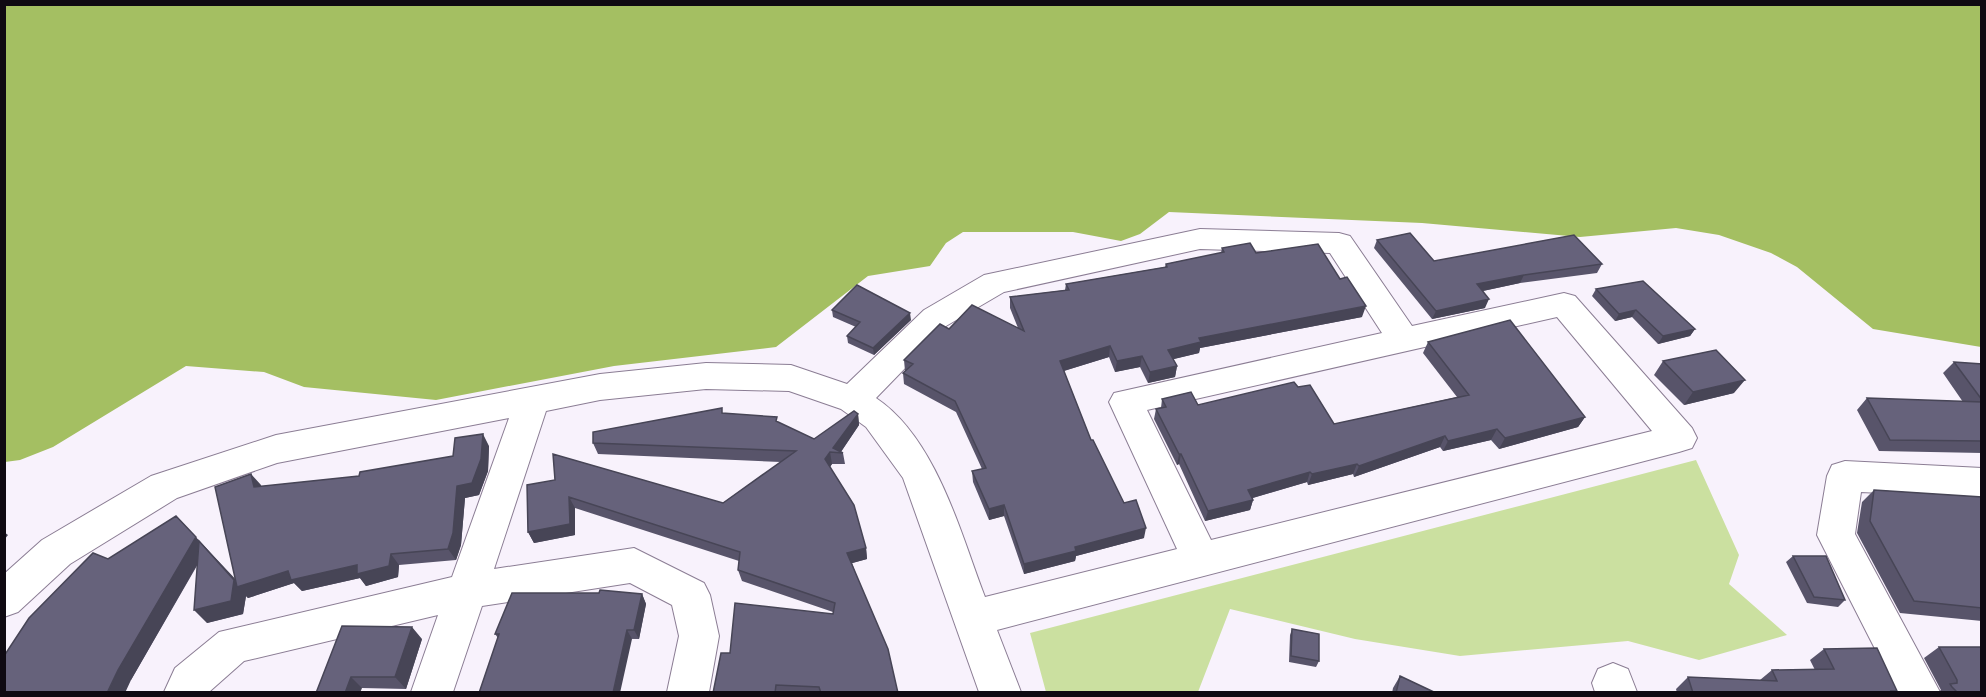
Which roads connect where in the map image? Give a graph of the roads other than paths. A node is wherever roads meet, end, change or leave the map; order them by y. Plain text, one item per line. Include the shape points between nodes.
1 (1404, 340) junction
2 (853, 399) junction
3 (532, 402) junction
4 (1982, 483) edge
5 (1201, 559) junction
6 (467, 591) junction
7 (4, 598) edge
8 (972, 618) junction
9 (185, 693) edge
10 (432, 693) edge
11 (688, 693) edge
12 (1000, 693) edge
13 (1919, 693) edge

1 - 2 street via 1339,243 1200,239 995,283 935,318
1 - 5 street via 1126,402
1 - 5 street via 1564,304 1679,438
2 - 3 street via 791,378 706,376 600,387
2 - 8 street via 878,417 919,472
3 - 6 street
3 - 7 street via 276,449 164,487 56,552
4 - 13 street via 1845,476 1836,535
5 - 8 street
6 - 9 street via 233,645 190,682
6 - 10 street
6 - 11 street via 634,565 690,595 699,636
8 - 12 street

